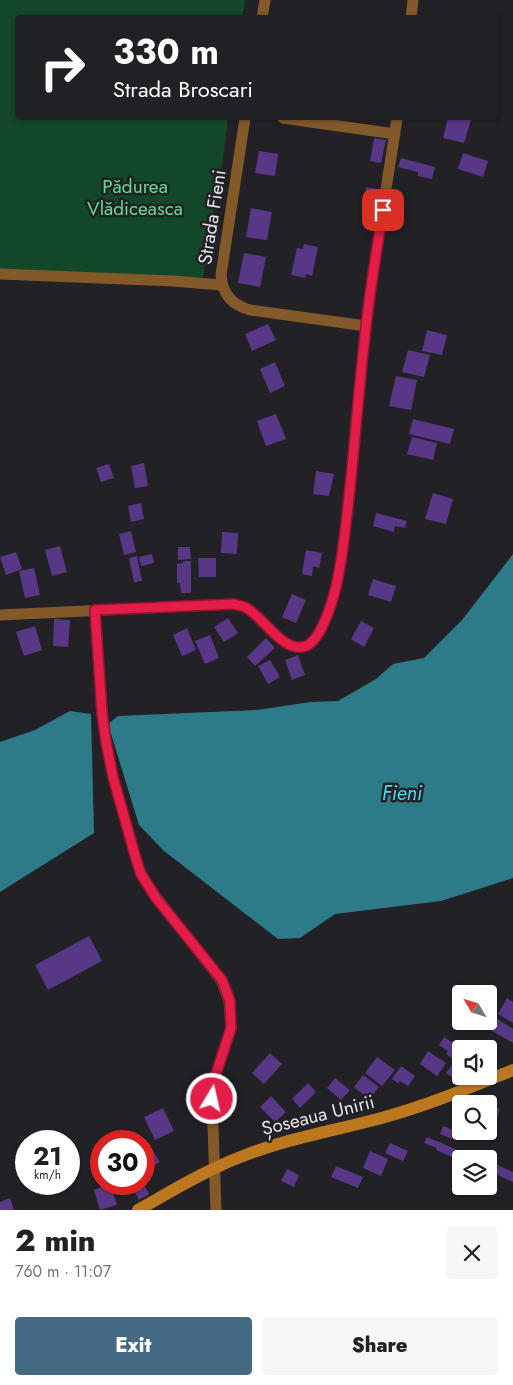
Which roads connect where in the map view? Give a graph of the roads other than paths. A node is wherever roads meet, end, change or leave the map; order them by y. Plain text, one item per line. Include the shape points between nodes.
1 (265, 0) edge
2 (414, 0) edge
3 (262, 15) edge
4 (412, 15) edge
5 (245, 120) edge
6 (297, 120) edge
7 (397, 120) edge
8 (395, 134) junction
9 (0, 274) edge
10 (221, 285) junction
11 (366, 326) junction
12 (95, 610) junction
13 (0, 615) edge
14 (513, 1070) edge
15 (215, 1168) junction
16 (138, 1210) edge
17 (216, 1210) edge

1 - 3 street
2 - 4 street
5 - 10 street, Strada Fieni
6 - 8 street
7 - 8 street
8 - 11 street
9 - 10 street
10 - 11 street, Strada Fieni via 230,300 241,308
11 - 12 street via 347,518 337,580 328,612 313,643 296,648 289,645 254,614 234,604
12 - 13 street
12 - 15 street via 106,742 141,874 156,898 222,980 230,1001 231,1028 214,1080 212,1099
14 - 15 main road, Șoseaua Unirii via 420,1107 264,1148
15 - 16 main road, Șoseaua Unirii
15 - 17 street

